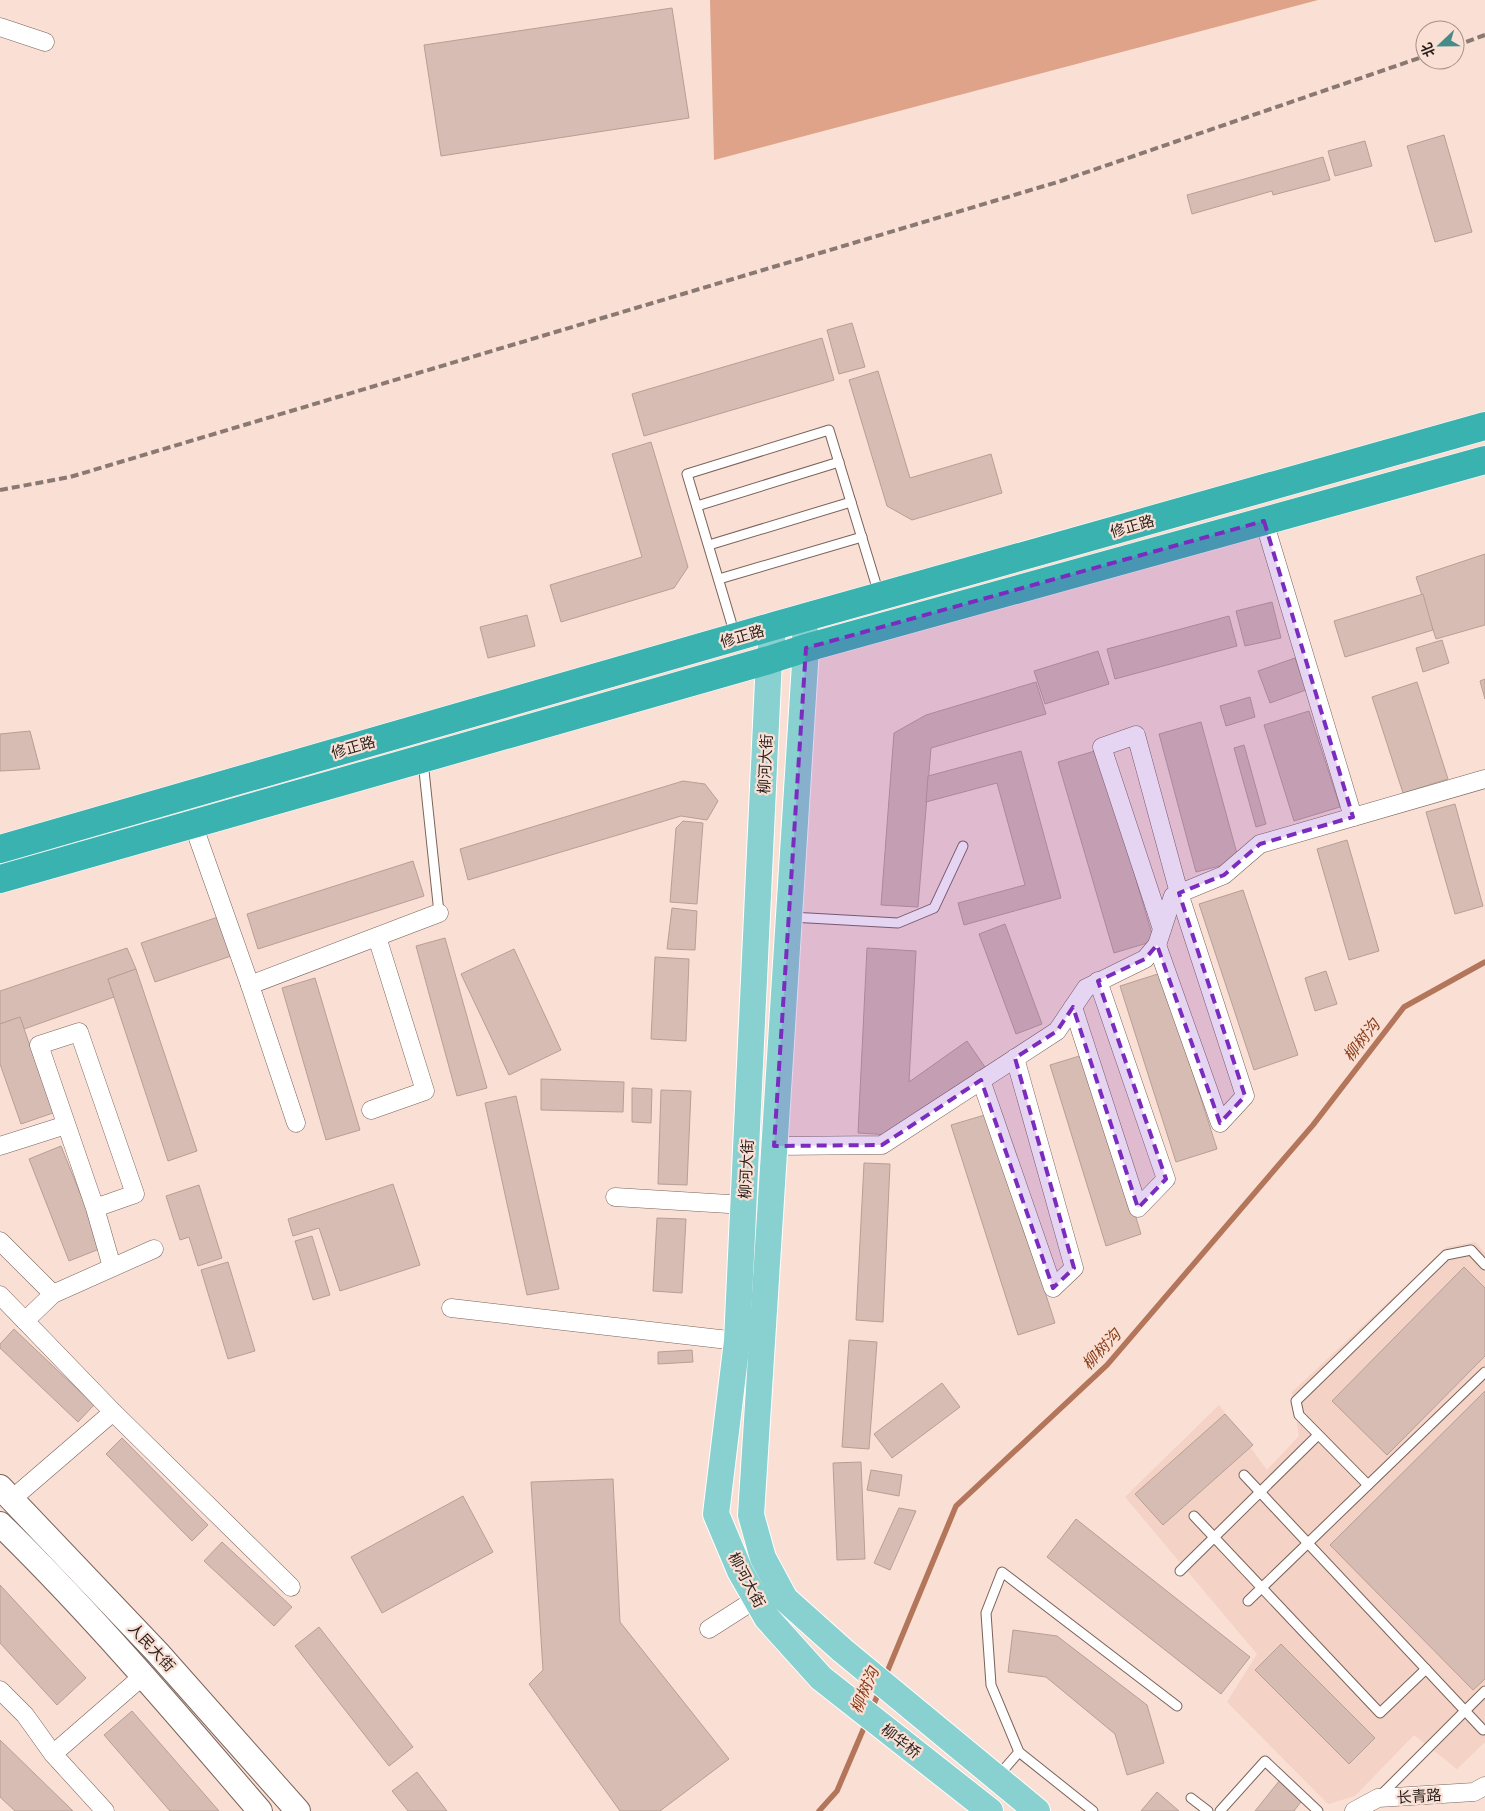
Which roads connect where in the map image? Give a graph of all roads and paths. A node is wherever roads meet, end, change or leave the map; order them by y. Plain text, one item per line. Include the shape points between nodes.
1 (0, 27) edge
2 (45, 42) dead end
3 (1485, 426) edge
4 (1485, 460) edge
5 (839, 462) junction
6 (851, 502) junction
7 (697, 506) junction
8 (1264, 521) junction
9 (862, 537) junction
10 (709, 545) junction
11 (719, 579) junction
12 (880, 597) junction
13 (804, 618) junction
14 (774, 626) junction
15 (736, 637) junction
16 (806, 648) junction
17 (770, 660) junction
18 (422, 759) junction
19 (1485, 779) edge
20 (1353, 817) junction
21 (193, 824) junction
22 (963, 846) dead end
23 (0, 849) edge
24 (0, 879) edge
25 (1179, 893) junction
26 (438, 913) joint
27 (789, 917) junction
28 (377, 937) junction
29 (1159, 937) junction
30 (1098, 981) junction
31 (250, 985) junction
32 (1073, 1007) junction
33 (1015, 1058) junction
34 (981, 1080) junction
35 (371, 1110) dead end
36 (296, 1123) dead end
37 (66, 1125) junction
38 (0, 1146) edge
39 (774, 1146) junction
40 (615, 1197) dead end
41 (745, 1205) junction
42 (95, 1208) junction
43 (0, 1240) edge
44 (154, 1249) dead end
45 (1485, 1264) edge
46 (112, 1267) junction
47 (53, 1294) junction
48 (0, 1295) edge
49 (451, 1308) dead end
50 (25, 1321) junction
51 (737, 1341) junction
52 (1485, 1372) edge
53 (114, 1412) junction
54 (1318, 1435) junction
55 (1244, 1475) dead end
56 (1368, 1485) junction
57 (1260, 1492) junction
58 (6, 1493) edge
59 (1194, 1516) dead end
60 (0, 1524) edge
61 (1214, 1538) junction
62 (1308, 1543) junction
63 (1180, 1571) dead end
64 (291, 1587) dead end
65 (1262, 1588) junction
66 (756, 1598) junction
67 (1248, 1601) dead end
68 (709, 1629) dead end
69 (1426, 1669) junction
70 (144, 1675) junction
71 (821, 1678) joint
72 (1485, 1691) edge
73 (1, 1692) edge
74 (1176, 1706) dead end
75 (1465, 1711) junction
76 (1483, 1730) dead end
77 (1020, 1752) junction
78 (53, 1754) junction
79 (997, 1777) junction
80 (1485, 1786) edge
81 (1191, 1798) dead end
82 (1378, 1798) junction
83 (105, 1811) edge
84 (260, 1811) edge
85 (298, 1811) edge
86 (990, 1811) edge
87 (1037, 1811) edge
88 (1093, 1811) edge
89 (1208, 1811) edge
90 (1220, 1811) edge
91 (1318, 1811) edge
92 (1354, 1811) edge

1 - 2 street
3 - 12 highway, 修正路
4 - 8 highway, 修正路
5 - 6 lane
5 - 7 lane
5 - 7 lane via 829,430 687,474
6 - 9 lane
6 - 10 lane
7 - 10 lane
8 - 16 highway, 修正路
8 - 20 street
9 - 11 lane
9 - 12 lane
10 - 11 lane
11 - 15 lane
12 - 13 highway, 修正路
13 - 14 highway, 修正路
13 - 16 main road, 柳河大街
14 - 15 highway, 修正路
14 - 17 main road, 柳河大街
15 - 23 highway, 修正路
16 - 17 highway, 修正路
16 - 27 main road, 柳河大街
17 - 18 highway, 修正路
17 - 41 main road, 柳河大街
18 - 21 highway, 修正路
18 - 26 lane
19 - 20 street
20 - 25 street via 1260,844 1224,875
21 - 24 highway, 修正路
21 - 31 street
22 - 27 lane via 934,908 898,923
25 - 29 street via 1173,896
25 - 29 street via 1136,735 1102,747
25 - 29 street via 1245,1096 1220,1123
26 - 28 street
27 - 39 main road, 柳河大街
28 - 31 street
28 - 35 street via 425,1091
29 - 30 street via 1145,959
30 - 32 street via 1086,988
30 - 32 street via 1166,1179 1138,1208
31 - 36 street
32 - 33 street via 1057,1030
33 - 34 street
33 - 34 street via 1074,1268 1053,1288
34 - 39 street via 882,1145
37 - 38 street
37 - 42 street
37 - 42 street via 39,1045 79,1032 135,1194
39 - 79 main road, 柳河大街 via 751,1515 763,1558 785,1599
40 - 41 street
41 - 51 main road, 柳河大街
42 - 46 street
43 - 47 street
44 - 46 street
45 - 54 lane via 1471,1250 1446,1255 1296,1401 1299,1415
46 - 47 street
47 - 50 street
48 - 50 street
49 - 51 street
50 - 53 street
51 - 66 main road, 柳河大街 via 716,1514 740,1571
52 - 56 lane
53 - 58 street
53 - 64 street
54 - 56 lane
54 - 57 lane
55 - 57 lane
56 - 62 lane
57 - 61 lane
57 - 62 lane
58 - 85 street, 人民大街 via 158,1652
59 - 61 lane
60 - 70 street, 人民大街
61 - 63 lane
61 - 65 lane
62 - 65 lane
62 - 69 lane
65 - 67 lane
65 - 69 lane via 1380,1713
66 - 68 street
66 - 71 main road, 柳河大街 via 767,1618
69 - 75 lane
70 - 78 street
70 - 84 street, 人民大街
71 - 86 main road, 柳华桥
72 - 75 lane
73 - 78 street via 25,1715
74 - 77 lane via 1002,1572 986,1613 991,1685
75 - 76 lane
75 - 82 lane
77 - 79 lane
77 - 88 lane
78 - 83 street
79 - 87 main road
80 - 82 street, 长青路 via 1474,1792
81 - 89 lane
82 - 92 street, 长青路
90 - 91 lane via 1265,1761

